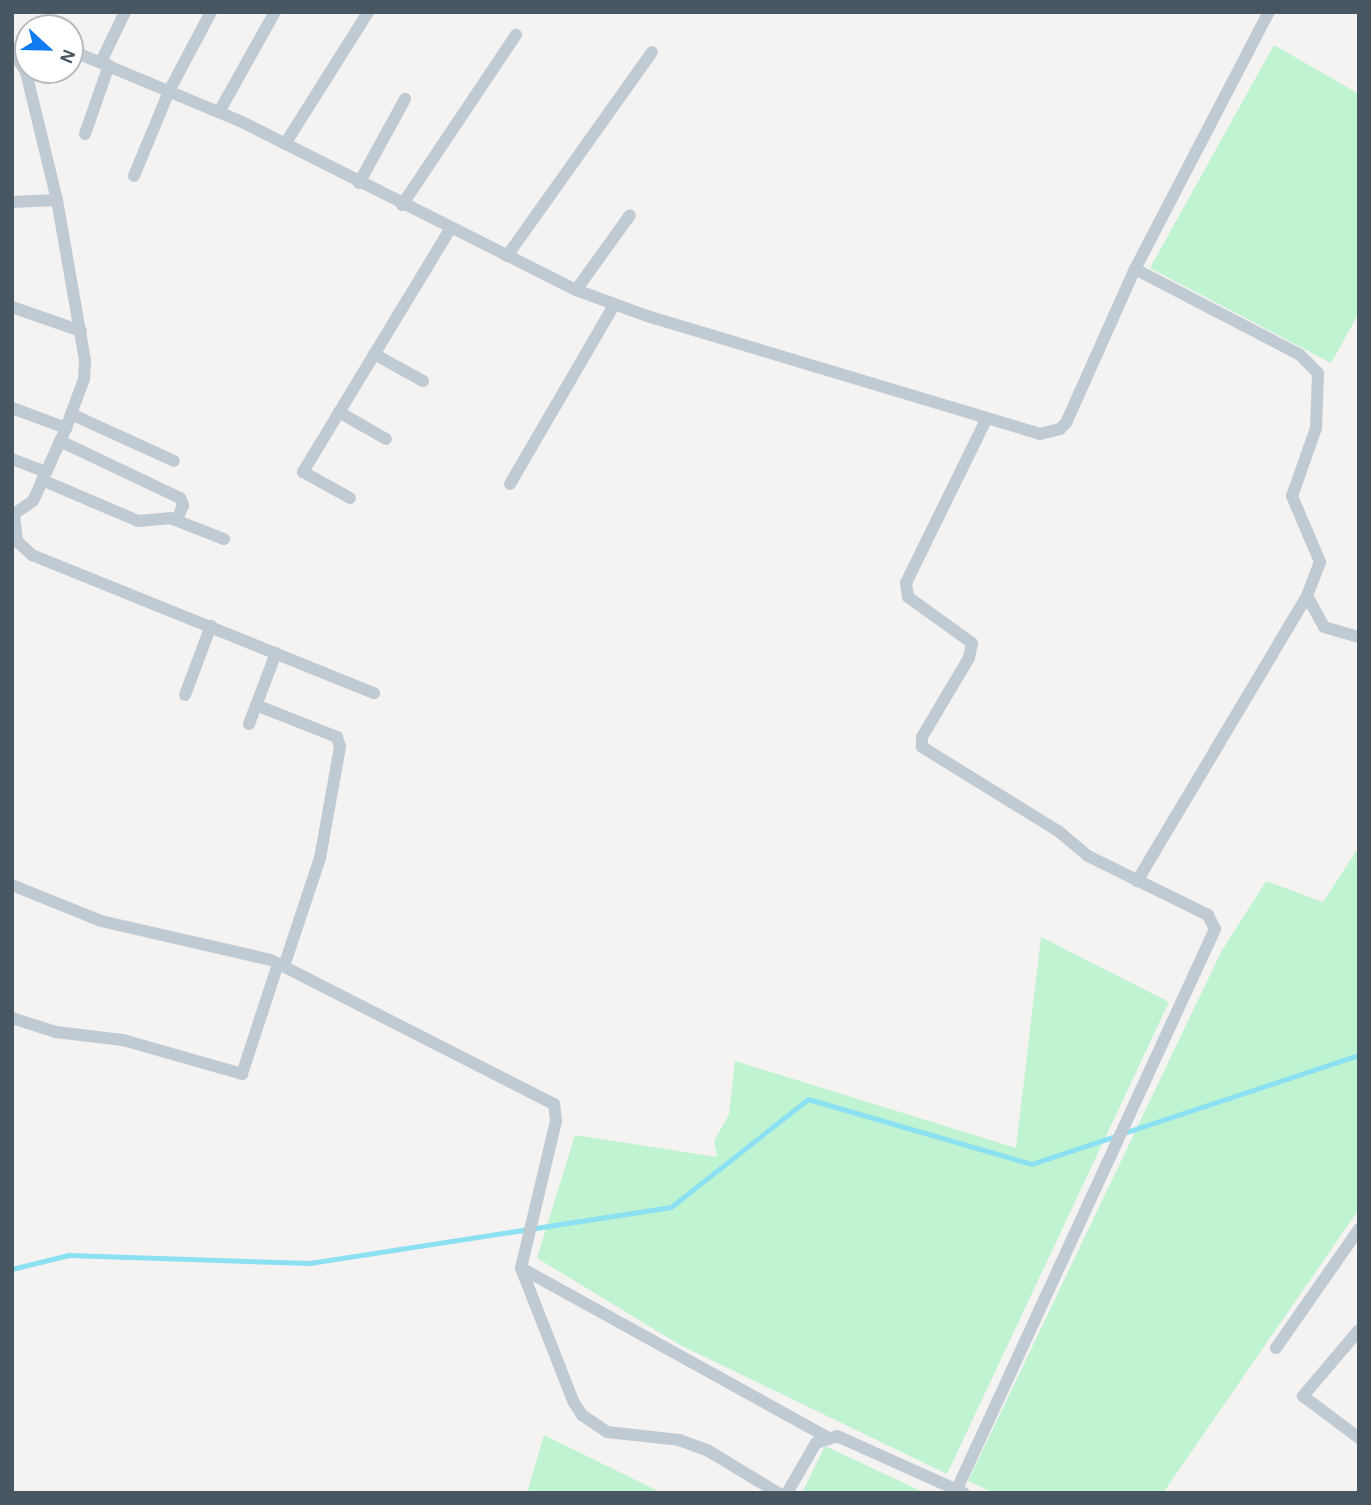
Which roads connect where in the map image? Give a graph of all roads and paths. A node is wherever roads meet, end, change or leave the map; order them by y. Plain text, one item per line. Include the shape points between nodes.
1 (125, 12) edge
2 (211, 12) edge
3 (275, 12) edge
4 (368, 12) edge
5 (1269, 12) edge
6 (516, 35) dead end
7 (12, 51) edge
8 (652, 52) dead end
9 (84, 56) edge
10 (105, 64) junction
11 (169, 91) junction
12 (405, 99) dead end
13 (219, 112) junction
14 (85, 134) dead end
15 (285, 144) junction
16 (134, 176) dead end
17 (359, 183) junction
18 (57, 200) junction
19 (12, 202) edge
20 (402, 205) junction
21 (630, 215) dead end
22 (450, 229) junction
23 (507, 256) junction
24 (1136, 268) junction
25 (576, 290) junction
26 (614, 305) junction
27 (12, 307) edge
28 (81, 331) junction
29 (374, 354) junction
30 (423, 382) dead end
31 (12, 408) edge
32 (339, 412) junction
33 (71, 414) junction
34 (986, 420) junction
35 (66, 428) junction
36 (386, 439) dead end
37 (60, 441) junction
38 (12, 459) edge
39 (174, 461) dead end
40 (44, 476) junction
41 (510, 484) dead end
42 (350, 498) dead end
43 (13, 515) edge
44 (177, 520) junction
45 (224, 539) dead end
46 (1307, 596) junction
47 (211, 626) junction
48 (1359, 637) edge
49 (276, 653) junction
50 (374, 693) dead end
51 (185, 695) dead end
52 (256, 705) junction
53 (249, 724) dead end
54 (1137, 881) junction
55 (12, 886) edge
56 (281, 965) junction
57 (12, 1018) edge
58 (1359, 1229) edge
59 (521, 1268) junction
60 (1359, 1330) edge
61 (1276, 1348) dead end
62 (827, 1437) junction
63 (1359, 1438) edge
64 (961, 1491) edge
65 (778, 1493) edge
66 (787, 1493) edge

1 - 10 street
2 - 11 street
3 - 13 street
4 - 15 street
5 - 24 street
6 - 20 street
7 - 18 street via 26,72
8 - 23 street
9 - 10 street
10 - 11 street
10 - 14 street
11 - 13 street
11 - 16 street
12 - 17 street
13 - 15 street
15 - 17 street
17 - 20 street
18 - 19 street
18 - 28 street
20 - 22 street
21 - 25 street
22 - 23 street
22 - 29 street
23 - 25 street
24 - 34 street via 1060,429 1027,433
24 - 46 street via 1300,355 1318,373 1319,418 1292,496 1319,555
25 - 26 street
26 - 34 street
26 - 41 street
27 - 28 street
28 - 33 street via 84,379
29 - 30 street
29 - 32 street
31 - 35 street
32 - 36 street
32 - 42 street via 303,472
33 - 35 street
33 - 39 street
34 - 54 street via 906,583 908,597 972,643 969,657 922,737 922,747 1059,831 1088,856
35 - 37 street
37 - 40 street
37 - 44 street via 180,498 183,505
38 - 40 street
40 - 43 street via 33,501
40 - 44 street via 138,521
43 - 47 street via 17,541 32,555
44 - 45 street
46 - 48 street via 1324,627
46 - 54 street
47 - 49 street
47 - 51 street
49 - 50 street
49 - 52 street
52 - 53 street
52 - 56 street via 337,737 340,747 320,858
54 - 64 street via 1208,915 1215,929
55 - 56 street via 101,921
56 - 57 street via 242,1074 114,1038 56,1032
56 - 59 street via 554,1104 556,1121
58 - 61 street
59 - 62 street
59 - 65 street via 582,1415 607,1432 679,1440 707,1450
60 - 63 street via 1303,1396
62 - 64 street via 837,1436
62 - 66 street via 804,1458

